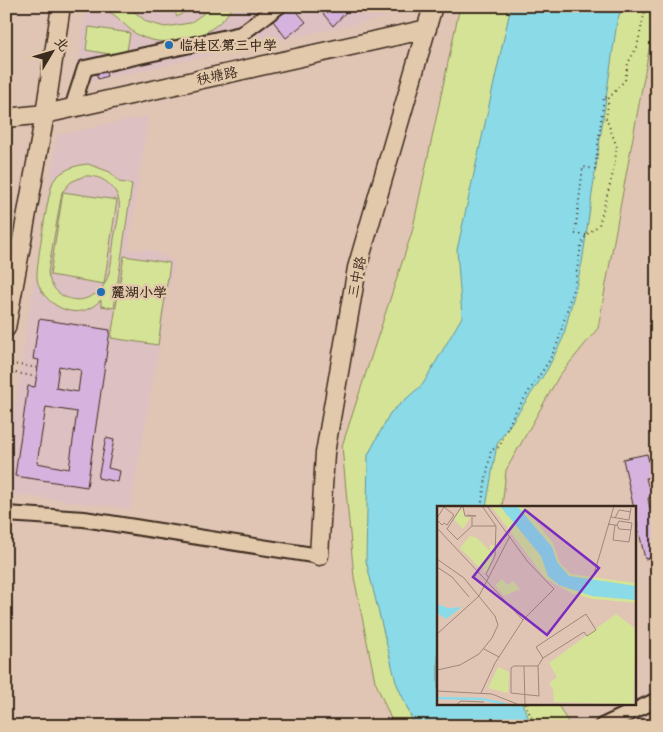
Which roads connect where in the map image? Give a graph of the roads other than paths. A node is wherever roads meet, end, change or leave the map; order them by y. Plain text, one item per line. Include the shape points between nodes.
1 (61, 6) edge
2 (279, 6) edge
3 (433, 6) edge
4 (427, 29) junction
5 (72, 108) junction
6 (45, 114) junction
7 (6, 118) edge
8 (6, 328) edge
9 (6, 514) edge
10 (320, 556) joint
11 (657, 700) edge
12 (602, 726) edge

1 - 6 main road
2 - 5 street via 241,34 85,68
3 - 4 main road, 三中路
4 - 5 main road, 秧塘路
4 - 10 main road, 三中路 via 358,268 325,453
5 - 6 main road, 秧塘路
6 - 7 main road, 秧塘路
6 - 8 main road
9 - 10 street via 84,519
11 - 12 street

